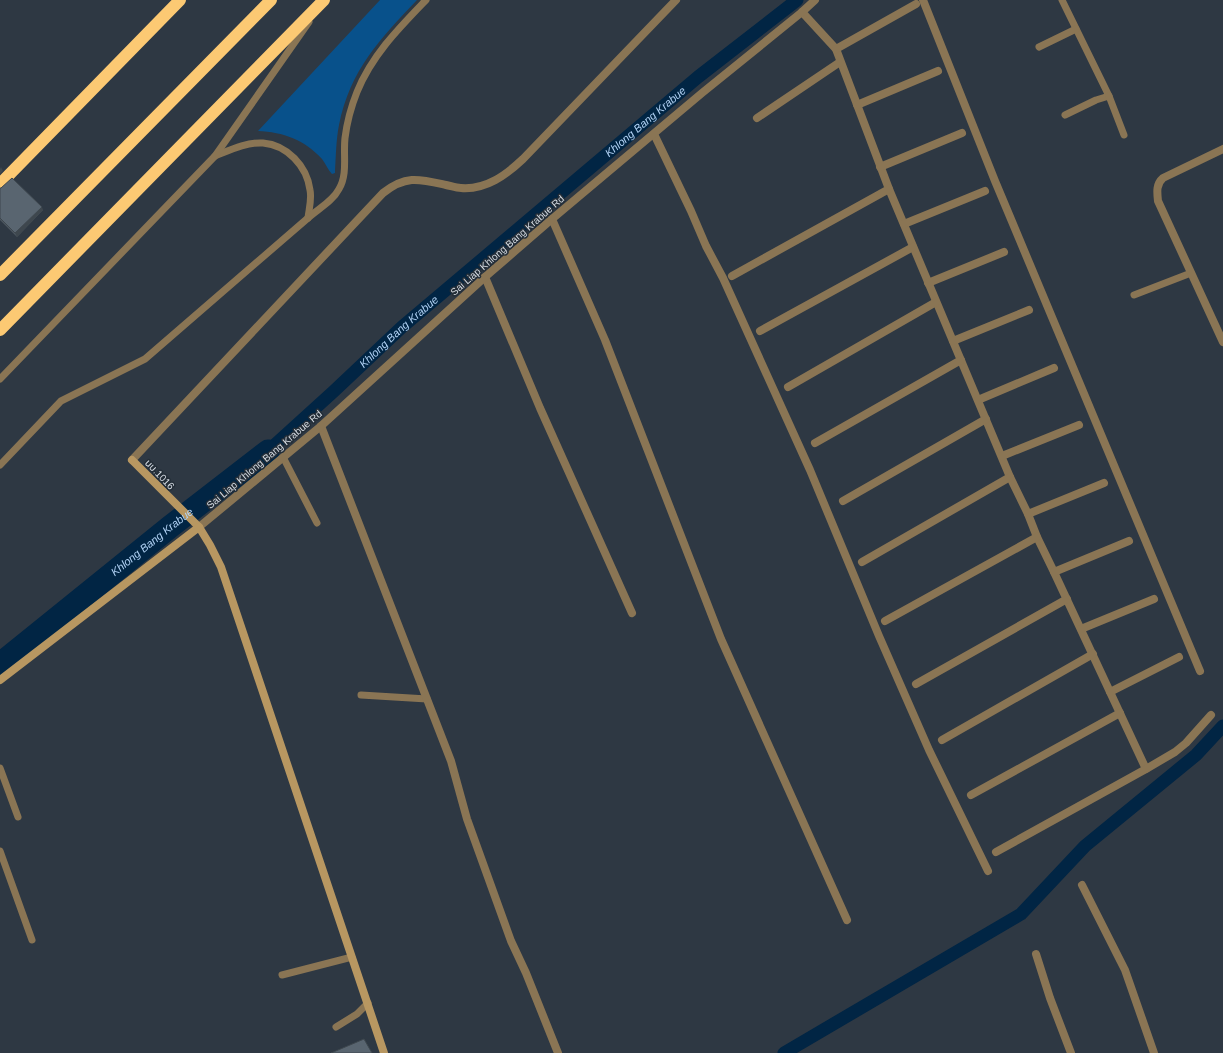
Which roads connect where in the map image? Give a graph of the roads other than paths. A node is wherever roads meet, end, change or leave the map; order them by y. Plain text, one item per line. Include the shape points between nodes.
1 (180, 0) edge
2 (271, 0) edge
3 (324, 0) edge
4 (426, 0) edge
5 (676, 0) edge
6 (815, 0) edge
7 (1062, 0) edge
8 (920, 2) edge
9 (802, 12) junction
10 (1076, 29) junction
11 (1039, 47) dead end
12 (836, 50) junction
13 (840, 62) junction
14 (938, 72) dead end
15 (1109, 96) junction
16 (857, 105) junction
17 (1065, 114) dead end
18 (756, 118) dead end
19 (962, 133) dead end
20 (654, 134) junction
21 (1124, 135) dead end
22 (1223, 150) edge
23 (215, 156) junction
24 (880, 166) junction
25 (0, 184) edge
26 (889, 189) junction
27 (984, 191) dead end
28 (308, 218) junction
29 (552, 219) junction
30 (904, 224) junction
31 (913, 247) junction
32 (1004, 252) dead end
33 (1191, 273) junction
34 (0, 275) edge
35 (485, 276) junction
36 (732, 276) dead end
37 (928, 283) junction
38 (1134, 295) dead end
39 (936, 302) junction
40 (1029, 310) dead end
41 (0, 330) edge
42 (760, 331) dead end
43 (953, 341) junction
44 (1223, 342) edge
45 (961, 360) junction
46 (1054, 368) dead end
47 (0, 379) edge
48 (788, 387) dead end
49 (978, 400) junction
50 (986, 419) junction
51 (1079, 425) dead end
52 (321, 426) junction
53 (815, 443) dead end
54 (1002, 456) junction
55 (283, 457) junction
56 (0, 465) edge
57 (1010, 477) junction
58 (1104, 483) dead end
59 (843, 501) dead end
60 (1028, 514) junction
61 (317, 523) dead end
62 (199, 527) junction
63 (1036, 537) junction
64 (1129, 541) dead end
65 (862, 562) dead end
66 (1054, 572) junction
67 (1067, 599) junction
68 (1154, 599) dead end
69 (632, 613) dead end
70 (885, 621) dead end
71 (1081, 629) junction
72 (1093, 654) junction
73 (1179, 658) dead end
74 (1200, 671) dead end
75 (0, 680) edge
76 (916, 684) dead end
77 (1110, 692) junction
78 (361, 695) dead end
79 (427, 699) junction
80 (1120, 713) junction
81 (1212, 715) dead end
82 (942, 740) dead end
83 (0, 768) edge
84 (1146, 769) junction
85 (971, 795) dead end
86 (18, 817) dead end
87 (0, 851) edge
88 (996, 852) dead end
89 (988, 871) dead end
90 (1082, 885) dead end
91 (847, 920) dead end
92 (32, 940) dead end
93 (1036, 954) dead end
94 (352, 957) junction
95 (282, 975) dead end
96 (368, 1003) junction
97 (336, 1027) dead end
98 (384, 1053) edge
99 (558, 1053) edge
100 (1071, 1053) edge
101 (1154, 1053) edge

1 - 25 highway
2 - 34 highway
3 - 23 lane
3 - 41 highway
4 - 28 lane via 385,44 372,62 353,103 346,127 342,183 334,196
5 - 62 street, นบ.1016 / นบ.1016 via 524,159 504,176 472,188 411,180 392,186 382,193 132,460
6 - 9 street, Sai Liap Khlong Bang Krabue Rd
7 - 10 lane
8 - 12 street
8 - 74 street
9 - 12 street
9 - 20 street, Sai Liap Khlong Bang Krabue Rd
10 - 11 lane
10 - 15 lane
12 - 13 street
13 - 16 street
13 - 18 street
14 - 16 street
15 - 17 lane
15 - 21 lane
16 - 24 street
19 - 24 street
20 - 29 street, Sai Liap Khlong Bang Krabue Rd
20 - 89 street via 810,470 929,750
22 - 33 street via 1158,182 1158,201
23 - 28 lane via 254,144 271,144 287,152 300,166 308,181 311,198
23 - 47 lane
24 - 26 street
26 - 30 street
26 - 36 street
27 - 30 street
28 - 56 lane via 145,359 61,401
29 - 35 street, Sai Liap Khlong Bang Krabue Rd
29 - 91 street via 605,340 721,639
30 - 31 street
31 - 37 street
31 - 42 street
32 - 37 street
33 - 38 lane
33 - 44 street
35 - 52 street, Sai Liap Khlong Bang Krabue Rd
35 - 69 street
37 - 39 street
39 - 43 street
39 - 48 street
40 - 43 street
43 - 45 street
45 - 49 street
45 - 53 street
46 - 49 street
49 - 50 street
50 - 54 street
50 - 59 street
51 - 54 street
52 - 55 street, Sai Liap Khlong Bang Krabue Rd
52 - 79 street
54 - 57 street
55 - 61 lane
55 - 62 street, Sai Liap Khlong Bang Krabue Rd
57 - 60 street
57 - 65 street
58 - 60 street
60 - 63 street
62 - 75 street
62 - 94 street, นบ.1016 via 221,567
63 - 66 street
63 - 70 street
64 - 66 street
66 - 67 street
67 - 71 street
67 - 76 street
68 - 71 street
71 - 72 street
72 - 77 street
72 - 82 street
73 - 77 street
77 - 80 street
78 - 79 lane
79 - 99 street via 451,760 478,852
80 - 84 street
80 - 85 street
81 - 84 street via 1186,743
83 - 86 lane
84 - 88 street
87 - 92 lane
90 - 101 street via 1125,970
93 - 100 street
94 - 95 lane
94 - 96 street, นบ.1016
96 - 97 lane via 357,1014
96 - 98 street, นบ.1016

